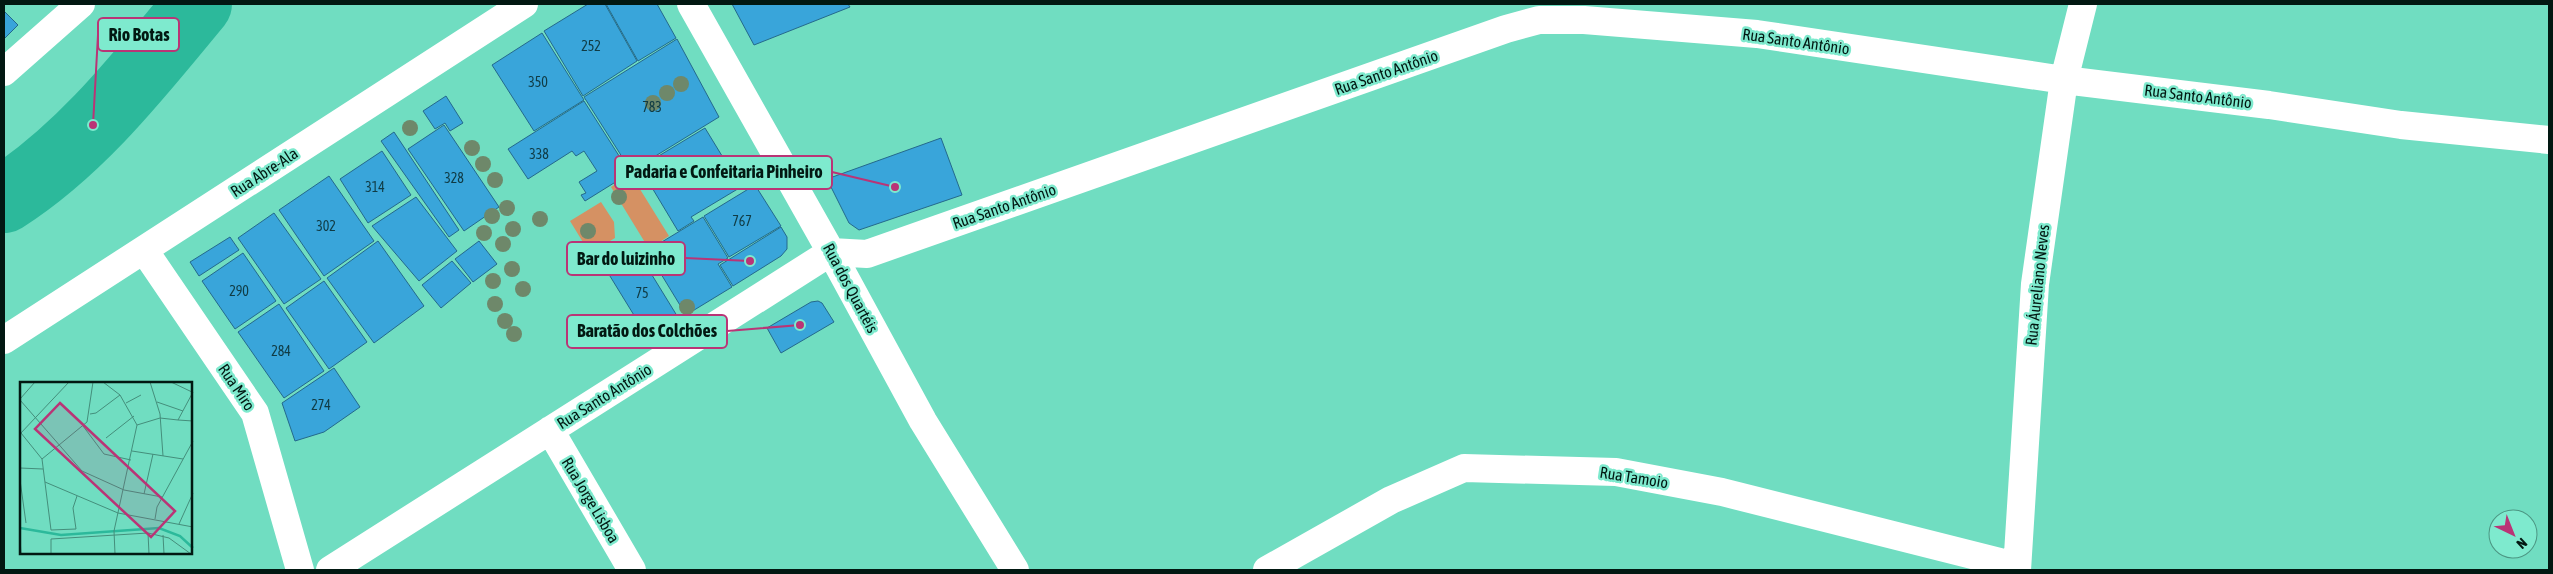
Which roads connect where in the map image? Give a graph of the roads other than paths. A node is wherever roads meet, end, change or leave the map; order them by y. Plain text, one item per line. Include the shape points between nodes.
1 (524, 4) edge
2 (691, 4) edge
3 (2083, 4) edge
4 (68, 8) edge
5 (4, 72) edge
6 (2064, 80) junction
7 (2549, 140) edge
8 (144, 250) junction
9 (831, 252) junction
10 (4, 340) edge
11 (550, 430) junction
12 (2017, 568) edge
13 (300, 570) edge
14 (330, 570) edge
15 (632, 570) edge
16 (1015, 570) edge
17 (1267, 570) edge

1 - 8 street, Rua Abre-Ala
2 - 9 street, Rua dos Quartéis
3 - 6 street, Rua Áureliano Neves
4 - 5 street
6 - 7 street, Rua Santo Antônio via 2269,104 2401,126
6 - 9 street, Rua Santo Antônio via 1757,34 1584,20 1539,20 867,254
6 - 12 street, Rua Áureliano Neves via 2035,284
8 - 10 street, Rua Abre-Ala
8 - 13 street, Rua Miro via 255,413
9 - 11 street, Rua Santo Antônio
9 - 16 street, Rua dos Quartéis via 923,421
11 - 14 street, Rua Santo Antônio
11 - 15 street, Rua Jorge Lisboa
12 - 17 street, Rua Tamoio via 1722,492 1616,472 1464,468 1391,500

